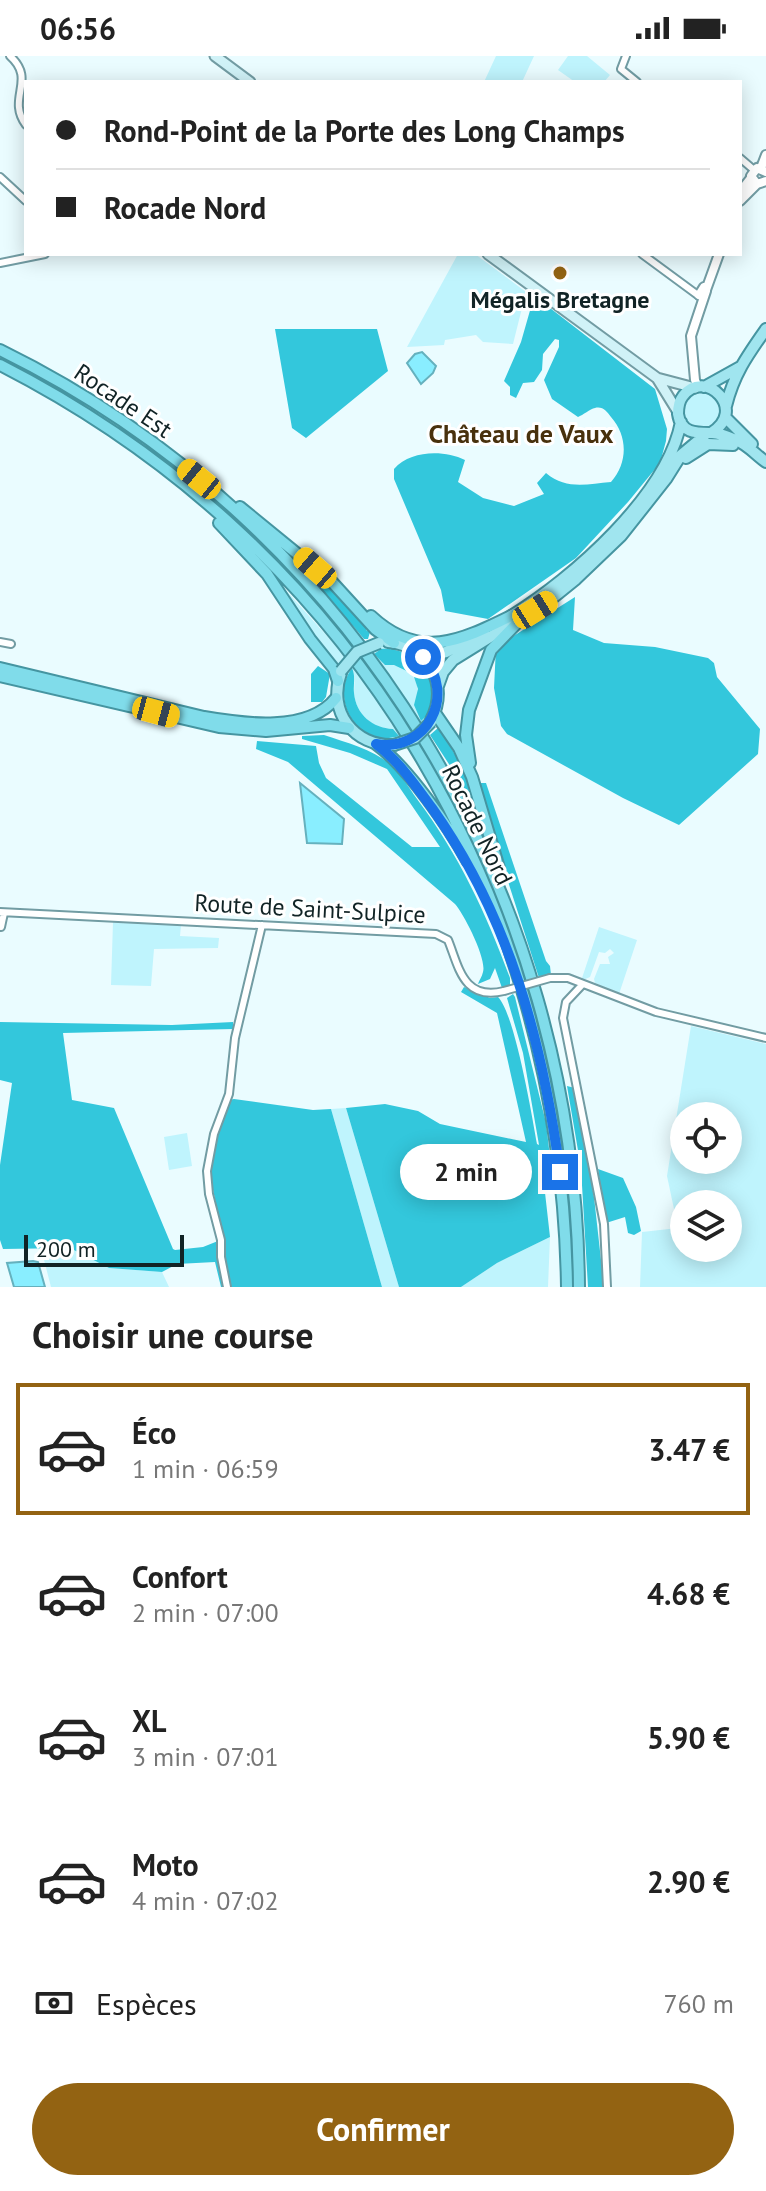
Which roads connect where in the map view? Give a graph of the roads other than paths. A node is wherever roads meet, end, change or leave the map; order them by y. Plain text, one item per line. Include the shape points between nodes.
1 (10, 56) edge
2 (215, 56) edge
3 (626, 56) edge
4 (246, 80) edge
5 (634, 80) edge
6 (24, 120) edge
7 (766, 155) edge
8 (742, 160) edge
9 (0, 177) edge
10 (761, 177) edge
11 (742, 191) edge
12 (24, 199) edge
13 (742, 199) edge
14 (35, 256) edge
15 (491, 256) edge
16 (645, 256) edge
17 (715, 256) edge
18 (0, 263) edge
19 (702, 292) junction
20 (766, 329) edge
21 (0, 350) edge
22 (0, 365) edge
23 (740, 367) junction
24 (657, 378) junction
25 (699, 387) junction
26 (726, 412) junction
27 (680, 417) junction
28 (708, 434) junction
29 (764, 458) edge
30 (680, 459) junction
31 (175, 460) junction
32 (166, 470) junction
33 (333, 583) junction
34 (518, 616) junction
35 (0, 642) edge
36 (394, 643) junction
37 (11, 644) dead end
38 (423, 657) junction
39 (0, 668) edge
40 (0, 676) edge
41 (340, 676) junction
42 (438, 686) junction
43 (336, 698) junction
44 (433, 717) junction
45 (349, 728) junction
46 (376, 744) junction
47 (472, 777) junction
48 (2, 913) edge
49 (262, 925) junction
50 (1, 927) edge
51 (530, 969) junction
52 (582, 985) junction
53 (525, 999) junction
54 (766, 1038) edge
55 (227, 1287) edge
56 (567, 1287) edge
57 (579, 1287) edge
58 (607, 1287) edge

1 - 6 street via 22,71 19,109
2 - 4 main road
3 - 5 street via 622,71
7 - 10 street
8 - 10 street
9 - 12 street
10 - 11 street
10 - 13 street
14 - 18 street
15 - 24 main road
16 - 19 street
17 - 19 street
19 - 25 street via 691,333
20 - 23 main road
21 - 31 highway, Rocade Est via 107,411
22 - 32 highway, Rocade Est via 97,421
23 - 25 main road
23 - 26 main road
24 - 25 main road
24 - 27 main road
25 - 26 main road via 719,393
25 - 27 main road via 682,397
26 - 28 main road via 720,426
26 - 29 main road
27 - 28 main road via 693,433
27 - 34 main road via 670,457 616,530
28 - 29 main road via 737,440
28 - 30 main road
29 - 30 main road via 722,443
30 - 34 main road via 608,549 550,600
31 - 33 highway via 201,475
31 - 51 highway, Rocade Est via 285,558 384,678 460,801
32 - 41 highway via 261,567
32 - 53 highway, Rocade Nord via 293,587 393,713 473,858
33 - 34 highway via 382,626 416,642 452,641
33 - 36 highway
34 - 38 main road via 455,648
34 - 42 main road via 453,660
34 - 47 highway via 491,650 469,710 466,735
35 - 37 street
36 - 38 main road
36 - 41 main road, bridge via 357,652
38 - 42 main road
39 - 43 highway via 235,721 297,719 325,710
40 - 45 highway via 219,727
41 - 43 main road
42 - 44 main road
43 - 45 main road
44 - 46 main road, bridge via 415,738
44 - 47 highway via 459,748
45 - 46 main road
46 - 53 highway via 396,762 464,854
47 - 51 highway
48 - 49 street, Route de Saint-Sulpice
48 - 50 street
49 - 52 street, Route de Saint-Sulpice, bridge via 442,935 466,983 487,992 550,978
49 - 55 street via 235,1038 229,1094 207,1171
51 - 57 highway via 567,1125
52 - 54 street, Route de Saint-Sulpice via 656,1012
52 - 58 street via 566,1002 563,1018 604,1224
53 - 56 highway, Rocade Nord via 554,1128

